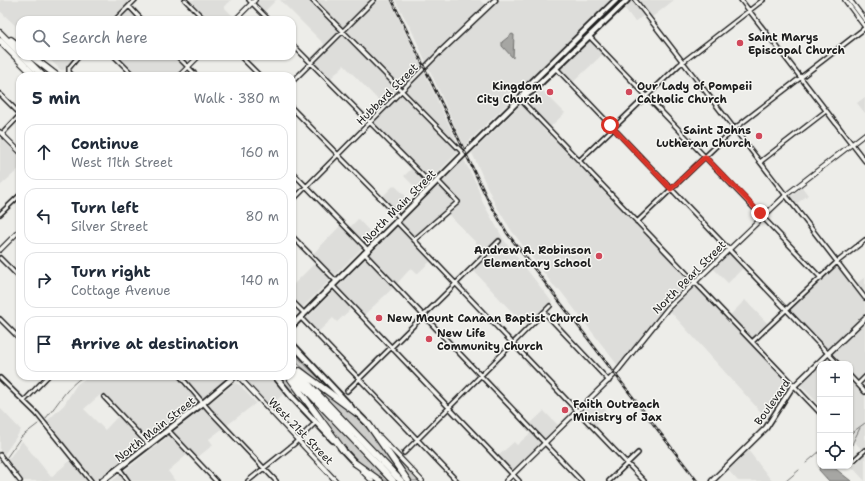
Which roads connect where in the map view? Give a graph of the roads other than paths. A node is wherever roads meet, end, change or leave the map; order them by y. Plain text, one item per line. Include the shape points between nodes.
1 (135, 0) edge
2 (185, 0) edge
3 (312, 0) edge
4 (374, 0) edge
5 (495, 0) edge
6 (616, 0) edge
7 (627, 0) edge
8 (634, 0) edge
9 (741, 0) edge
10 (764, 0) edge
11 (845, 0) edge
12 (850, 0) edge
13 (252, 1) edge
14 (128, 6) junction
15 (749, 11) junction
16 (119, 16) edge
17 (138, 16) edge
18 (201, 16) edge
19 (239, 16) edge
20 (265, 16) edge
21 (865, 20) edge
22 (865, 27) edge
23 (343, 31) junction
24 (0, 33) edge
25 (589, 36) junction
26 (0, 41) edge
27 (16, 44) edge
28 (296, 48) edge
29 (16, 49) edge
30 (440, 52) joint
31 (16, 57) edge
32 (16, 60) edge
33 (16, 60) edge
34 (19, 60) edge
35 (27, 60) edge
36 (36, 60) edge
37 (76, 60) edge
38 (118, 60) edge
39 (181, 60) edge
40 (195, 60) edge
41 (244, 60) edge
42 (682, 62) junction
43 (311, 63) junction
44 (188, 67) junction
45 (556, 68) junction
46 (27, 72) edge
47 (31, 72) edge
48 (39, 72) edge
49 (52, 72) edge
50 (69, 72) edge
51 (130, 72) edge
52 (183, 72) edge
53 (193, 72) edge
54 (256, 72) edge
55 (296, 78) edge
56 (801, 78) junction
57 (402, 91) junction
58 (0, 94) edge
59 (647, 96) junction
60 (520, 100) junction
61 (16, 111) edge
62 (826, 111) junction
63 (296, 112) edge
64 (16, 119) edge
65 (370, 123) junction
66 (613, 128) junction
67 (734, 129) junction
68 (1, 133) edge
69 (865, 134) edge
70 (852, 144) junction
71 (16, 148) edge
72 (464, 154) junction
73 (338, 155) junction
74 (705, 157) junction
75 (579, 161) junction
76 (865, 161) edge
77 (760, 162) junction
78 (296, 176) edge
79 (437, 180) junction
80 (432, 185) junction
81 (306, 187) junction
82 (671, 189) junction
83 (786, 195) junction
84 (296, 197) edge
85 (16, 199) edge
86 (0, 214) edge
87 (763, 217) junction
88 (400, 218) junction
89 (396, 222) junction
90 (637, 222) junction
91 (16, 234) edge
92 (296, 240) edge
93 (414, 240) junction
94 (865, 240) edge
95 (499, 241) dead end
96 (0, 250) edge
97 (729, 250) junction
98 (366, 252) junction
99 (0, 258) edge
100 (837, 262) junction
101 (16, 274) edge
102 (821, 278) junction
103 (336, 281) junction
104 (695, 282) junction
105 (455, 284) junction
106 (332, 285) junction
107 (865, 298) edge
108 (296, 305) edge
109 (550, 306) dead end
110 (787, 310) junction
111 (544, 312) junction
112 (304, 314) junction
113 (424, 315) junction
114 (300, 318) junction
115 (865, 318) edge
116 (0, 319) edge
117 (296, 322) edge
118 (16, 335) edge
119 (752, 342) junction
120 (513, 344) junction
121 (391, 347) junction
122 (296, 348) edge
123 (828, 353) junction
124 (835, 361) edge
125 (296, 369) edge
126 (296, 370) edge
127 (481, 376) junction
128 (865, 377) edge
129 (0, 378) edge
130 (296, 379) edge
131 (360, 379) junction
132 (853, 379) edge
133 (44, 380) edge
134 (183, 380) edge
135 (232, 380) edge
136 (241, 380) edge
137 (278, 380) edge
138 (291, 380) edge
139 (609, 381) junction
140 (858, 384) junction
141 (794, 386) junction
142 (347, 391) dead end
143 (865, 392) edge
144 (104, 397) dead end
145 (24, 401) junction
146 (203, 403) junction
147 (449, 408) junction
148 (817, 410) edge
149 (577, 412) junction
150 (358, 414) junction
151 (316, 422) junction
152 (369, 425) junction
153 (168, 430) junction
154 (417, 440) junction
155 (298, 441) junction
156 (546, 443) junction
157 (149, 445) junction
158 (343, 450) junction
159 (865, 450) edge
160 (638, 452) dead end
161 (404, 453) dead end
162 (0, 455) edge
163 (854, 460) dead end
164 (355, 463) junction
165 (627, 464) junction
166 (119, 468) junction
167 (264, 469) junction
168 (513, 474) junction
169 (20, 481) edge
170 (91, 481) edge
171 (102, 481) edge
172 (128, 481) edge
173 (216, 481) edge
174 (248, 481) edge
175 (276, 481) edge
176 (336, 481) edge
177 (372, 481) edge
178 (380, 481) edge
179 (393, 481) edge
180 (401, 481) edge
181 (408, 481) edge
182 (422, 481) edge
183 (457, 481) edge
184 (506, 481) edge
185 (519, 481) edge
186 (582, 481) edge
187 (609, 481) edge
188 (644, 481) edge
189 (712, 481) edge

1 - 14 street
2 - 18 street
3 - 23 street
4 - 23 street
5 - 30 main road, Hubbard Street
6 - 60 main road, North Main Street via 528,86
7 - 25 main road, North Main Street
8 - 42 street
9 - 15 street
10 - 15 street
11 - 22 street
12 - 21 street
13 - 19 street
13 - 20 street
14 - 16 street
14 - 17 street
15 - 42 street
15 - 56 street
22 - 56 street
23 - 43 street
23 - 57 street
24 - 27 highway
24 - 29 highway
25 - 45 main road, North Main Street
25 - 59 street
26 - 31 highway
26 - 32 highway
28 - 43 street
30 - 57 street, Hubbard Street
33 - 46 highway
34 - 47 highway
35 - 48 highway
36 - 49 highway
37 - 50 street
38 - 51 street
39 - 44 street
40 - 44 street
41 - 54 street
42 - 59 street
42 - 67 street
43 - 55 street
43 - 65 street
44 - 52 street
44 - 53 street
45 - 60 main road, North Main Street
45 - 66 street
56 - 62 street
56 - 67 street
57 - 65 street, Hubbard Street
57 - 72 street
58 - 61 street
59 - 66 street
59 - 74 street
60 - 72 main road, North Main Street
60 - 75 street
62 - 70 street
62 - 77 street
63 - 73 street
64 - 68 street
65 - 73 street, Hubbard Street
65 - 80 street
66 - 75 street
66 - 82 street
67 - 74 street
67 - 77 street
68 - 71 street
69 - 70 street, North Pearl Street
70 - 76 street
70 - 83 street, North Pearl Street
72 - 79 main road, North Main Street
73 - 81 street, Hubbard Street
73 - 88 street
74 - 82 street
74 - 87 street
75 - 90 street
77 - 83 street
78 - 81 street
79 - 80 main road, North Main Street
79 - 93 street via 458,202
80 - 88 main road, North Main Street
81 - 84 street, Hubbard Street
81 - 98 street
82 - 90 street
82 - 97 street
83 - 87 street, North Pearl Street
83 - 100 street
85 - 86 street
87 - 97 street, North Pearl Street
87 - 102 street
88 - 89 main road, North Main Street
89 - 93 street
89 - 98 main road, North Main Street
90 - 104 street
91 - 96 street
92 - 103 street
93 - 105 street
94 - 100 street
95 - 105 street
97 - 104 street, North Pearl Street
97 - 110 street
98 - 103 main road, North Main Street
98 - 113 street
99 - 101 street
100 - 102 street
100 - 107 street
102 - 110 street
103 - 106 main road, North Main Street
104 - 119 street
104 - 139 street, North Pearl Street via 660,317
105 - 113 street
105 - 120 street
106 - 112 main road, North Main Street
106 - 121 street
108 - 112 street
109 - 111 street
110 - 119 street
110 - 123 street
111 - 120 street
111 - 139 street
112 - 114 main road, North Main Street
113 - 121 street
113 - 127 street
114 - 117 main road, North Main Street
114 - 131 street
115 - 123 main road, Boulevard
116 - 118 street
119 - 141 street
120 - 127 street
120 - 149 street
121 - 131 street
121 - 147 street
122 - 150 main road
123 - 124 street
123 - 141 main road, Boulevard
125 - 150 highway
126 - 180 highway
127 - 147 street
127 - 156 street
128 - 140 street
129 - 145 street
130 - 179 highway
131 - 142 street
131 - 154 street
132 - 140 street
133 - 145 street
134 - 146 street
135 - 146 main road, North Main Street
136 - 155 street, West 21st Street
137 - 151 main road
138 - 158 highway
139 - 149 street, North Pearl Street
140 - 143 street
141 - 148 street
141 - 189 main road, Boulevard via 766,428
144 - 157 street
145 - 170 street
146 - 153 main road, North Main Street
146 - 167 street
147 - 154 street
147 - 168 street
149 - 156 street, North Pearl Street
149 - 165 street
150 - 152 main road
151 - 155 street
151 - 158 main road
152 - 181 highway
152 - 182 street
153 - 157 main road, North Main Street
153 - 173 street
154 - 161 street
154 - 183 street
155 - 167 street
155 - 176 street, West 21st Street
156 - 168 street, North Pearl Street
156 - 186 street
157 - 166 main road, North Main Street
158 - 164 main road
159 - 163 street
160 - 165 street
162 - 169 street
164 - 177 street
164 - 178 highway
165 - 187 street
165 - 188 street
166 - 171 main road, North Main Street
166 - 172 street
167 - 174 street
167 - 175 street
168 - 184 street, North Pearl Street
168 - 185 street

